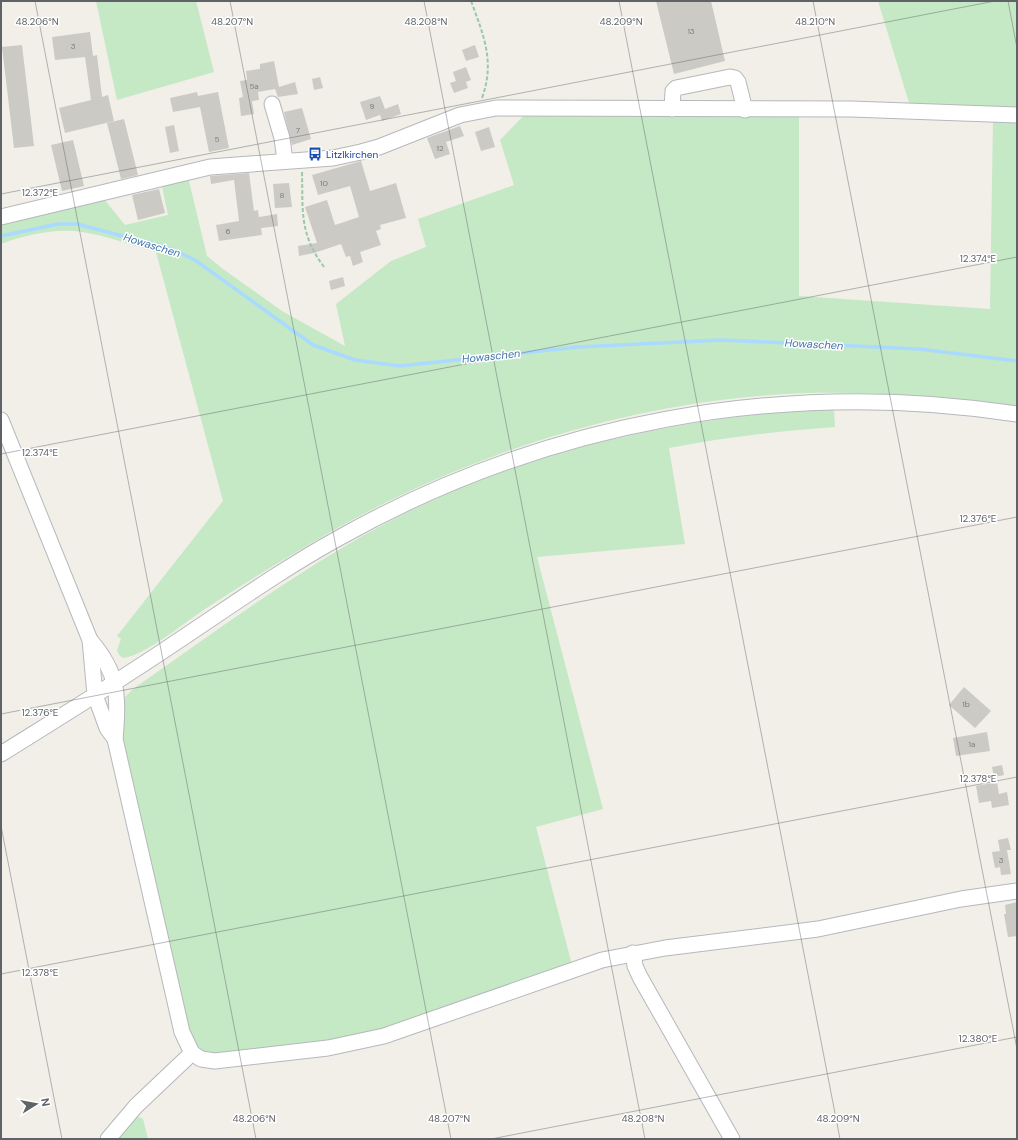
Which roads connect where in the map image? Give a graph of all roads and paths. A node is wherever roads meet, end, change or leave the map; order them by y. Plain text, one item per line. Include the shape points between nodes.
1 (471, 1) edge
2 (272, 104) dead end
3 (672, 109) junction
4 (476, 110) junction
5 (745, 110) junction
6 (1017, 115) edge
7 (302, 161) junction
8 (285, 162) junction
9 (1, 217) edge
10 (324, 267) dead end
11 (1017, 414) edge
12 (1, 420) edge
13 (90, 640) junction
14 (115, 682) junction
15 (95, 695) junction
16 (115, 739) junction
17 (1, 754) edge
18 (1017, 890) edge
19 (633, 953) junction
20 (192, 1053) junction
21 (108, 1139) edge
22 (732, 1139) edge

1 - 4 path via 482,30 489,62 485,88
2 - 8 street via 282,138
3 - 4 street
3 - 5 street
3 - 5 street via 673,91 676,88 730,77 738,82
4 - 7 street via 379,147 333,158
5 - 6 street via 851,109
7 - 8 street
7 - 10 path via 302,211 305,231
8 - 9 street via 190,171
11 - 14 street via 976,407 900,402 800,402 652,421 543,449 496,464 450,483 337,539 266,582
12 - 13 street
13 - 14 street via 102,653
13 - 15 street
14 - 15 street
14 - 16 street
15 - 16 street via 107,728
15 - 17 street
16 - 20 street via 182,1032
18 - 19 street via 818,928
19 - 20 street via 574,969 384,1036 328,1048 215,1060 201,1059
19 - 22 street via 640,977
20 - 21 street via 136,1106

